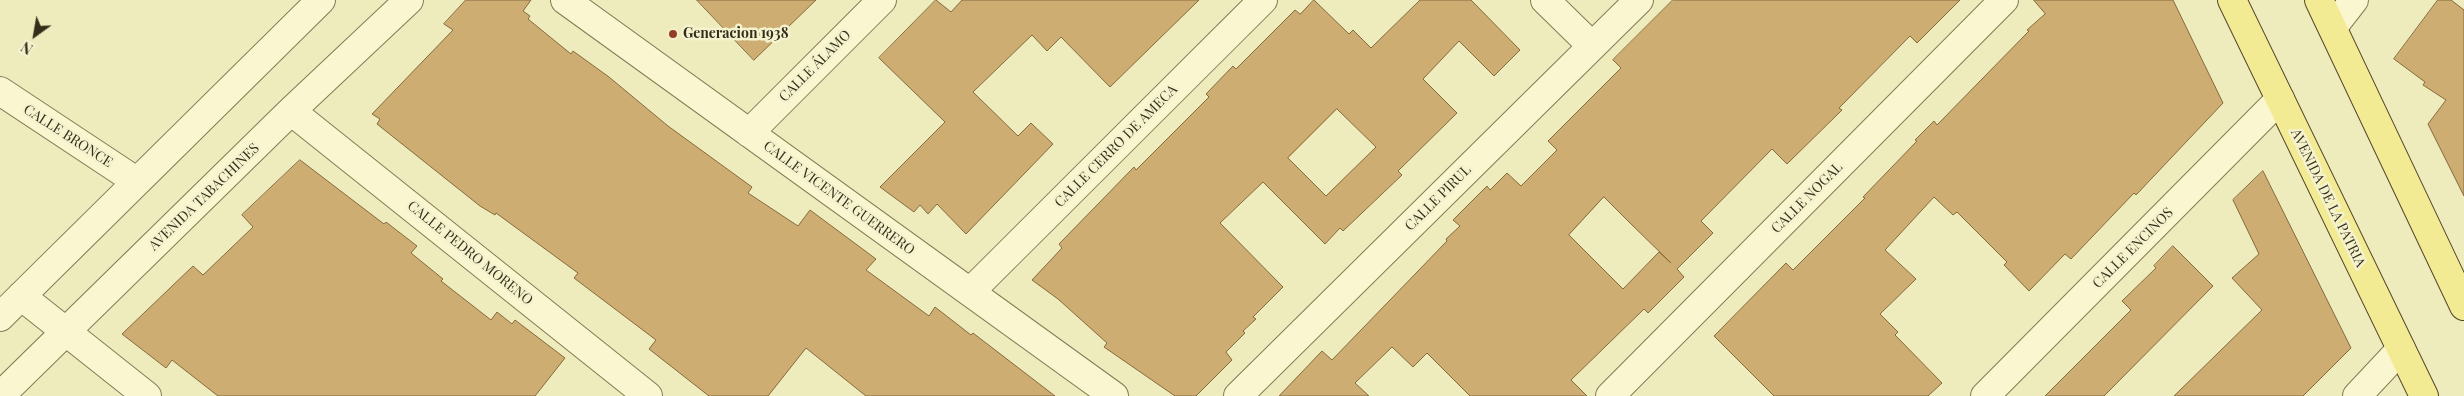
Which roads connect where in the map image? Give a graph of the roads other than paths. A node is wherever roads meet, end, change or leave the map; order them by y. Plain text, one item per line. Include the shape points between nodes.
1 (321, 0) edge
2 (409, 0) edge
3 (565, 0) edge
4 (882, 0) edge
5 (1262, 0) edge
6 (1545, 0) edge
7 (1639, 0) edge
8 (2004, 0) edge
9 (2232, 0) edge
10 (2319, 0) edge
11 (2354, 0) edge
12 (2333, 27) junction
13 (1592, 46) junction
14 (0, 91) edge
15 (2280, 99) junction
16 (291, 111) junction
17 (749, 133) junction
18 (136, 181) junction
19 (970, 292) junction
20 (2462, 293) edge
21 (21, 296) junction
22 (0, 317) edge
23 (66, 332) junction
24 (2401, 348) junction
25 (0, 396) edge
26 (146, 396) edge
27 (648, 396) edge
28 (1114, 396) edge
29 (1238, 396) edge
30 (1610, 396) edge
31 (1985, 396) edge
32 (2357, 396) edge
33 (2424, 396) edge

1 - 18 street
2 - 16 street, AVENIDA TABACHINES
3 - 17 street, CALLE VICENTE GUERRERO
4 - 17 street, CALLE ÁLAMO
5 - 19 street, CALLE CERRO DE AMECA
6 - 13 street
7 - 13 street, CALLE PIRUL
8 - 30 street, CALLE NOGAL
9 - 15 main road, AVENIDA DE LA PATRIA
10 - 12 main road
11 - 12 street
12 - 20 main road
13 - 29 street, CALLE PIRUL
14 - 18 street, CALLE BRONCE
15 - 24 main road, AVENIDA DE LA PATRIA
15 - 31 street, CALLE ENCINOS
16 - 23 street, AVENIDA TABACHINES
16 - 27 street, CALLE PEDRO MORENO
17 - 19 street, CALLE VICENTE GUERRERO
18 - 21 street
19 - 28 street, CALLE VICENTE GUERRERO
21 - 22 street
21 - 23 street
23 - 25 street, AVENIDA TABACHINES
23 - 26 street
24 - 32 street
24 - 33 main road, AVENIDA DE LA PATRIA

